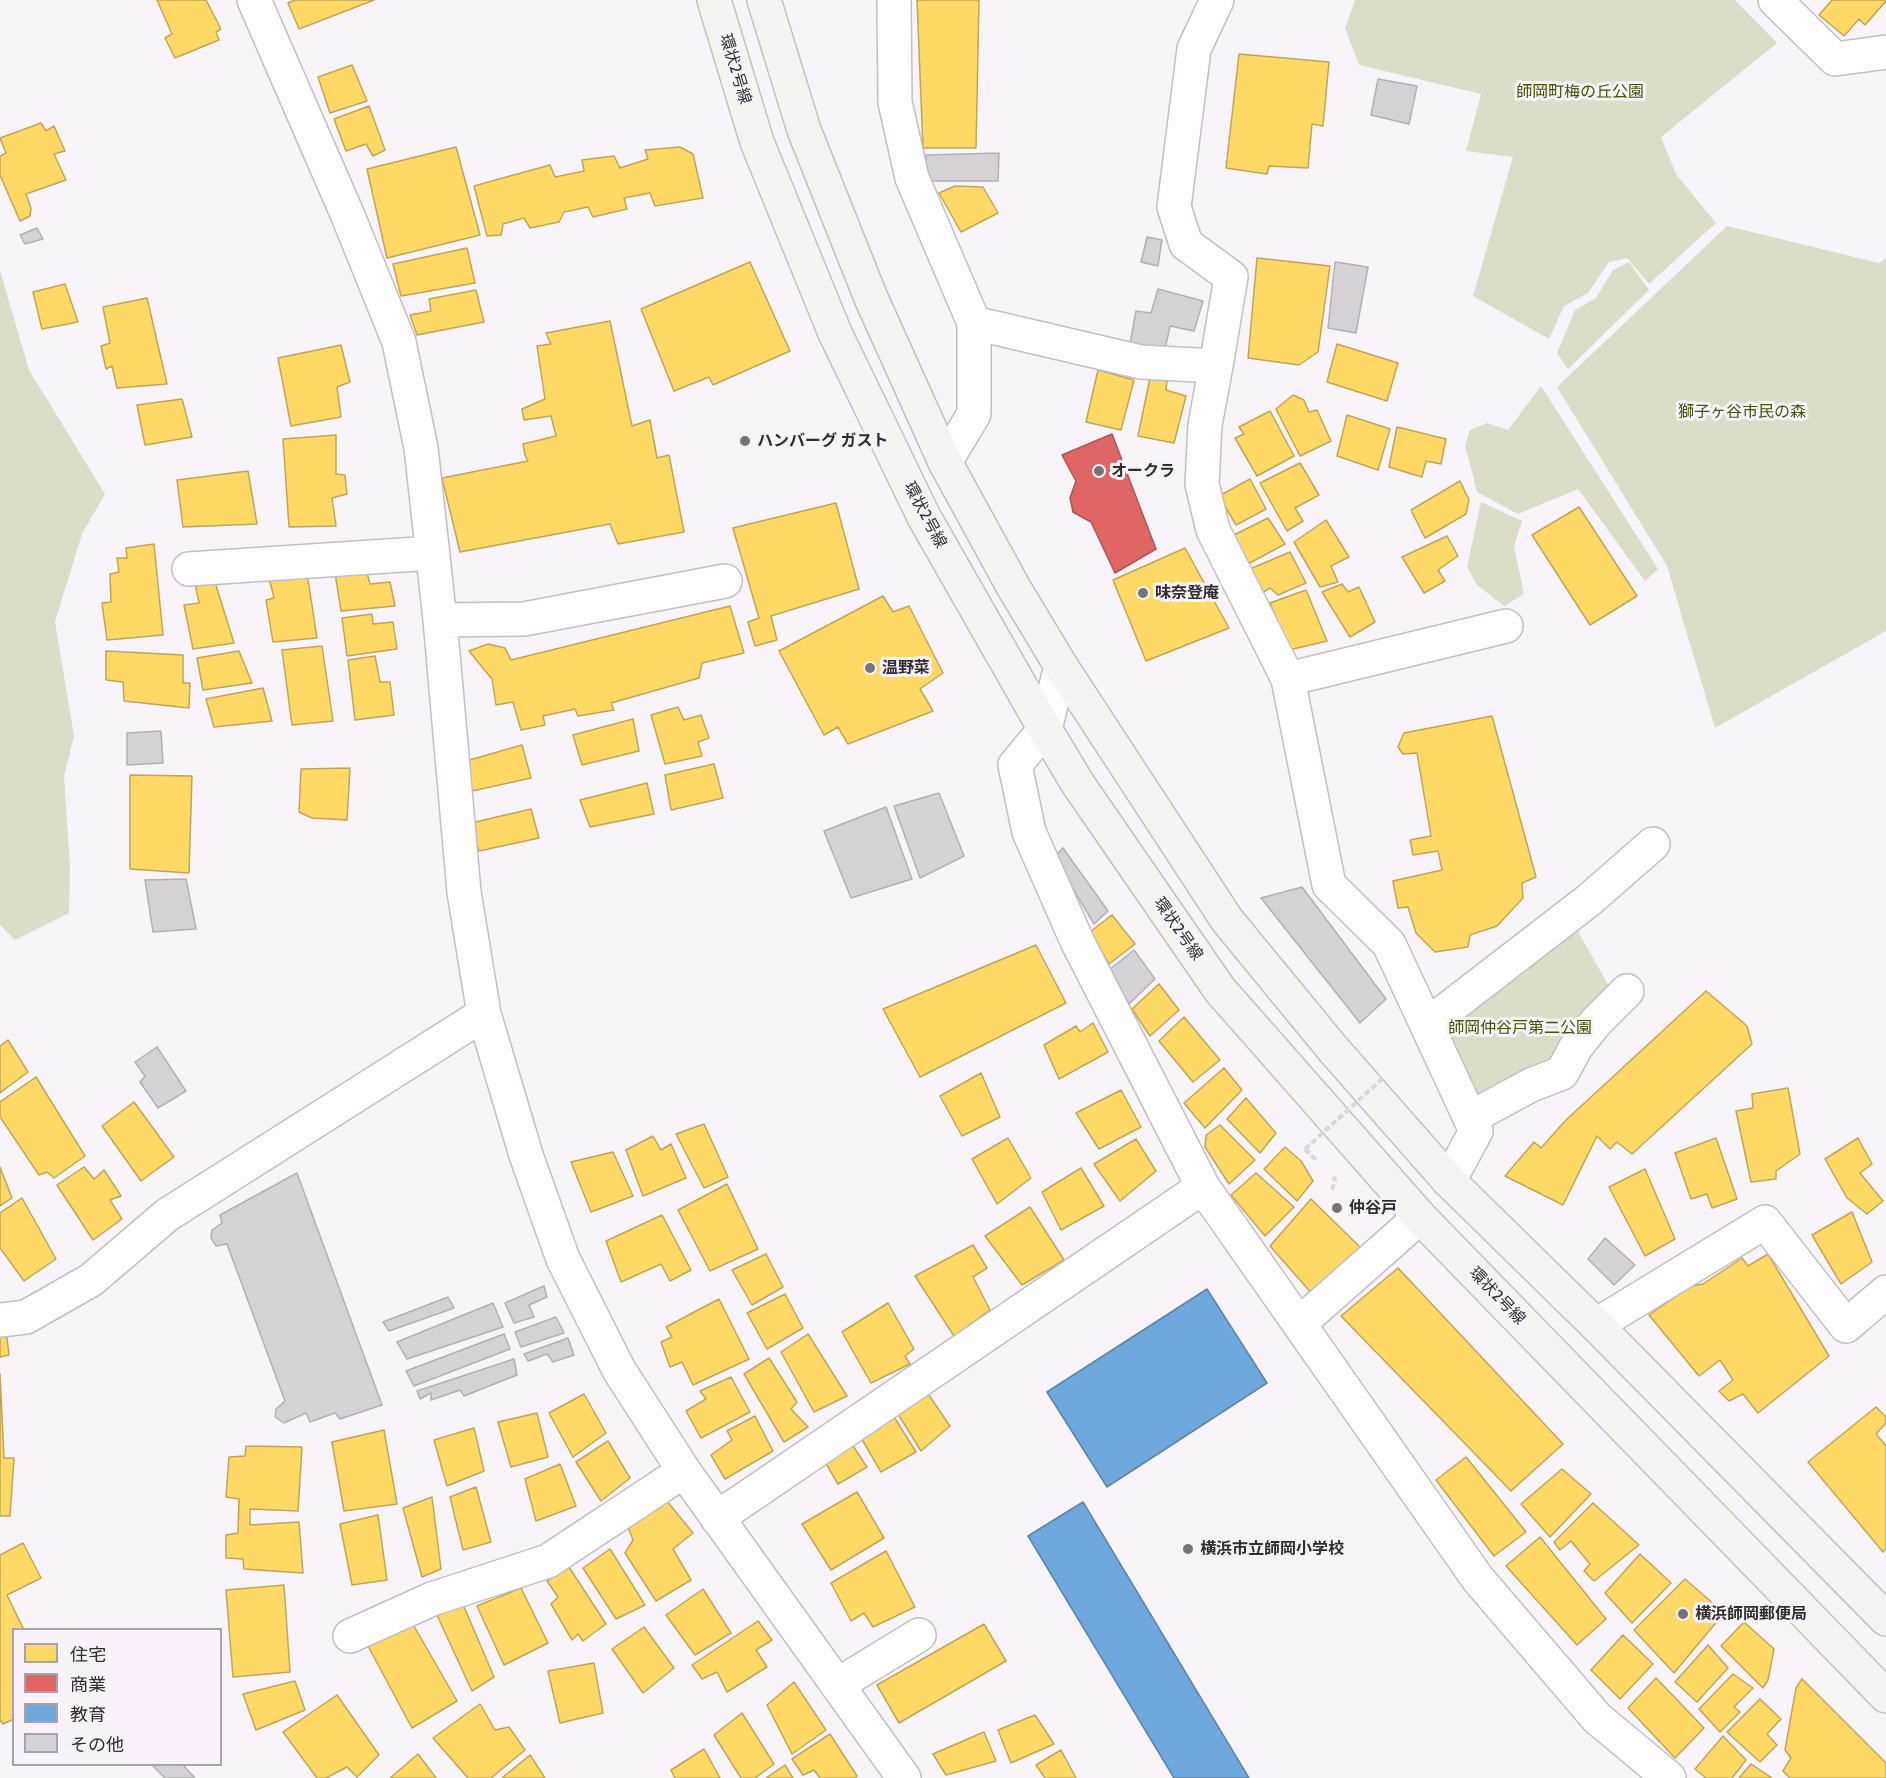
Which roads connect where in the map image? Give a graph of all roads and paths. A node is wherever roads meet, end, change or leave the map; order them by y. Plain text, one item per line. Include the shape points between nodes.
1 (254, 0) edge
2 (714, 0) edge
3 (764, 0) edge
4 (894, 0) edge
5 (1217, 0) edge
6 (1775, 0) edge
7 (1886, 52) edge
8 (974, 323) junction
9 (1216, 366) junction
10 (945, 462) junction
11 (433, 553) junction
12 (189, 569) dead end
13 (725, 580) dead end
14 (440, 620) junction
15 (1506, 626) dead end
16 (1061, 666) junction
17 (1288, 679) junction
18 (1045, 729) junction
19 (1653, 844) dead end
20 (1627, 991) dead end
21 (484, 1014) junction
22 (1426, 1025) junction
23 (1382, 1079) dead end
24 (1470, 1118) junction
25 (1320, 1164) dead end
26 (1328, 1171) dead end
27 (1449, 1181) junction
28 (1203, 1186) junction
29 (1332, 1190) dead end
30 (1420, 1217) junction
31 (1886, 1292) edge
32 (0, 1320) edge
33 (1299, 1324) junction
34 (1596, 1325) junction
35 (684, 1471) junction
36 (717, 1518) junction
37 (1886, 1619) edge
38 (919, 1635) dead end
39 (350, 1636) dead end
40 (837, 1685) junction
41 (1886, 1696) edge
42 (902, 1778) edge
43 (1669, 1778) edge

1 - 11 street via 399,342 421,448
2 - 18 main road, 環状2号線 via 757,142 835,333 924,516
3 - 10 main road via 804,130 872,298
4 - 8 street via 895,102 912,178
5 - 9 street via 1194,49 1174,207 1186,244 1231,277
6 - 7 street via 1835,59
8 - 9 street via 1141,362
8 - 10 street via 974,414
9 - 17 street via 1205,425 1202,483 1213,530
10 - 16 main road
11 - 12 street
11 - 14 street
13 - 14 street via 524,620
14 - 21 street via 464,892
15 - 17 street
16 - 18 street
16 - 27 main road via 1227,920
17 - 22 street via 1329,885 1389,944
18 - 28 street via 1015,765 1029,832 1077,940
18 - 30 main road, 環状2号線 via 1078,784 1220,990
19 - 22 street via 1589,900
20 - 24 street via 1576,1047 1563,1073
21 - 32 street via 167,1215 91,1280 26,1317
21 - 35 street via 526,1155 563,1259 619,1370
22 - 24 street
23 - 25 path, bridge via 1305,1149
24 - 27 street via 1476,1131
26 - 29 path via 1335,1179
27 - 34 main road
28 - 33 street
28 - 36 street
30 - 33 street
30 - 41 main road, 環状2号線
31 - 34 street via 1846,1326 1765,1222
33 - 43 street via 1478,1579 1597,1718
34 - 37 main road
35 - 36 street
35 - 39 street via 548,1561 432,1599
36 - 40 street
38 - 40 street
40 - 42 street

